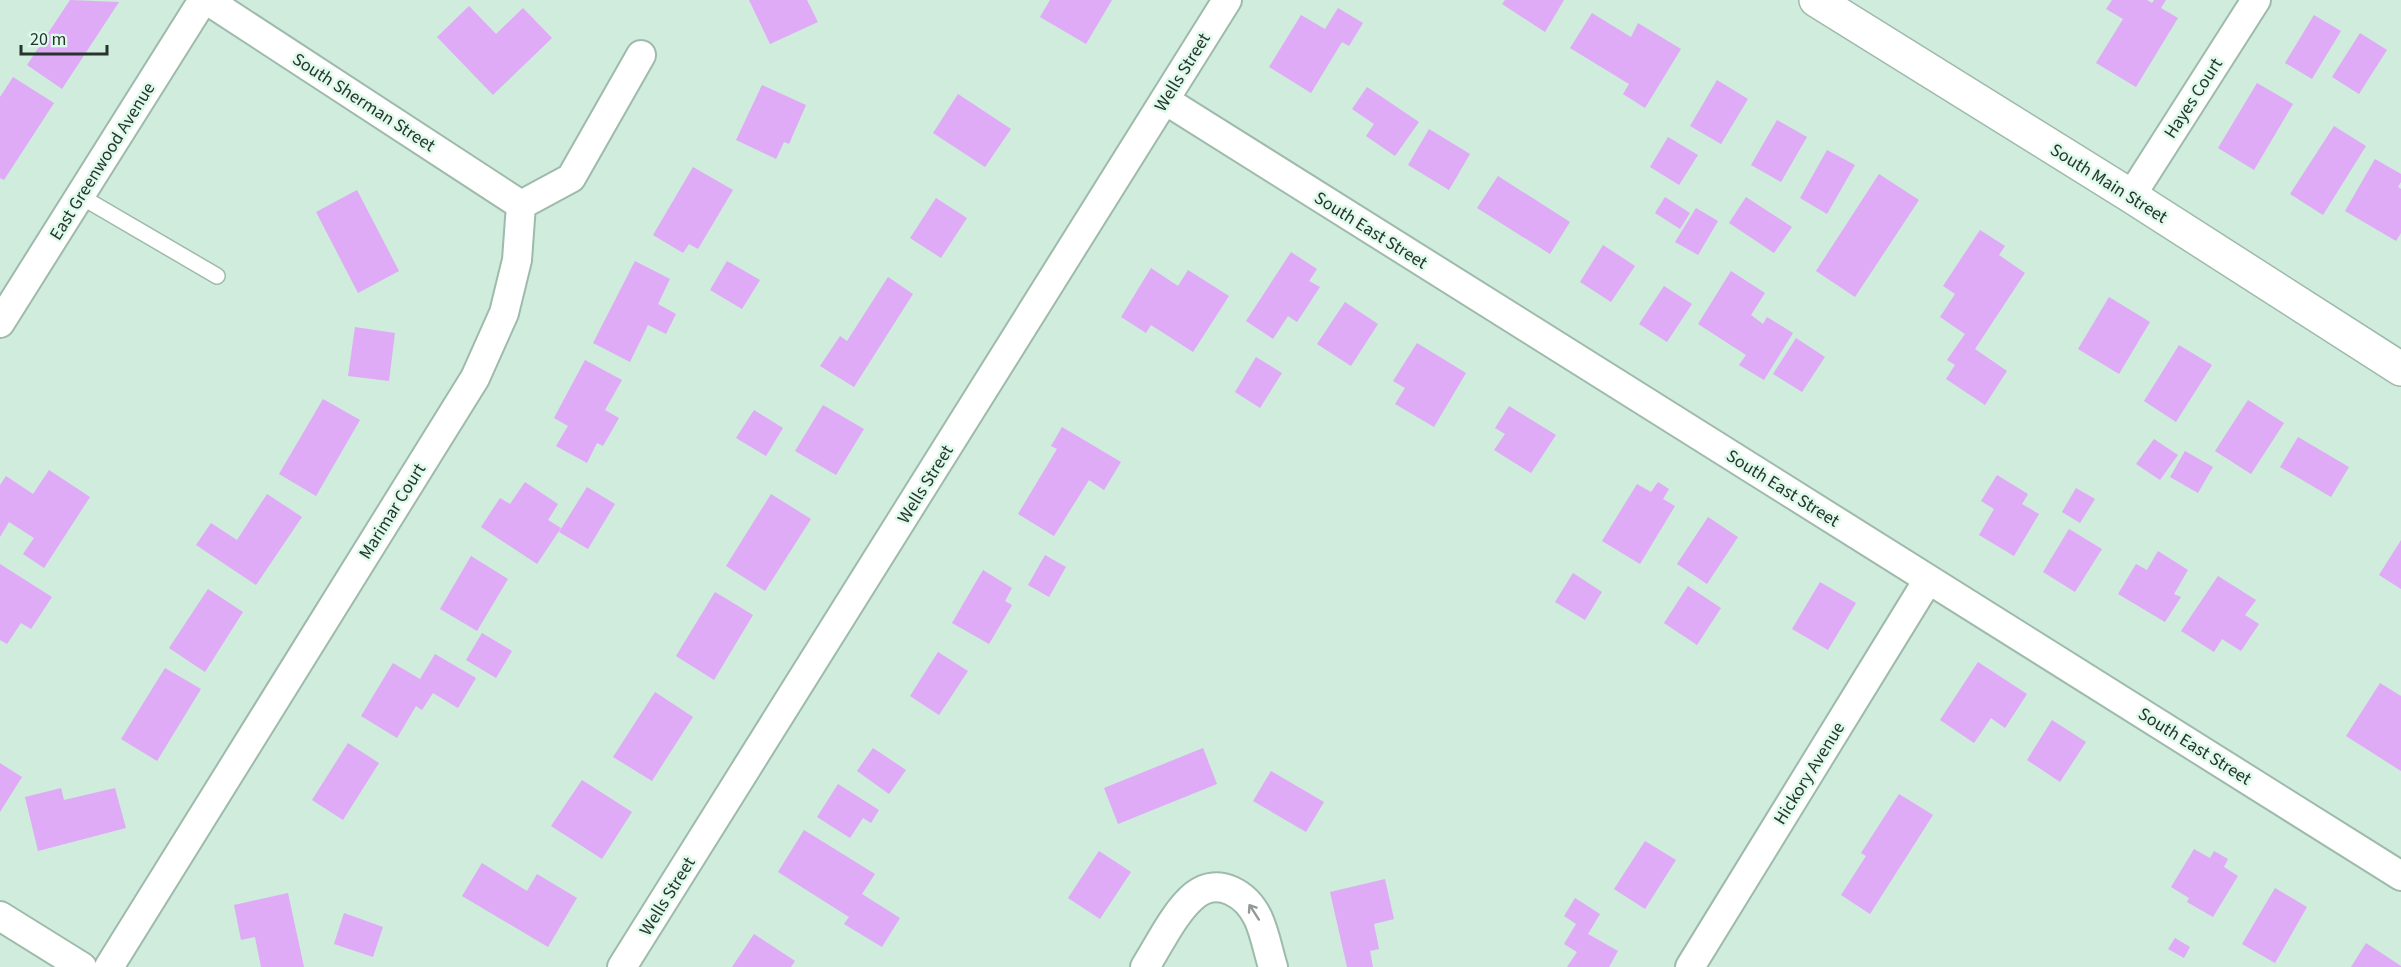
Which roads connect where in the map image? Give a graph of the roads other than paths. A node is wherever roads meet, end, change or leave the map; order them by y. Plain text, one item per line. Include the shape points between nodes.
1 (205, 0) edge
2 (1227, 0) edge
3 (1816, 0) edge
4 (2256, 0) edge
5 (641, 55) dead end
6 (1165, 100) junction
7 (80, 196) junction
8 (2131, 196) junction
9 (522, 205) junction
10 (217, 276) dead end
11 (0, 323) edge
12 (2401, 369) edge
13 (1928, 580) junction
14 (2401, 876) edge
15 (0, 916) edge
16 (82, 967) edge
17 (109, 967) edge
18 (622, 967) edge
19 (1145, 967) edge
20 (1273, 967) edge
21 (1690, 967) edge

1 - 7 street, East Greenwood Avenue
1 - 9 street, South Sherman Street
2 - 6 street, Wells Street
3 - 8 street, South Main Street
4 - 8 street, Hayes Court
5 - 9 street via 571,178
6 - 13 street, South East Street
6 - 18 street, Wells Street
7 - 10 lane
7 - 11 street, East Greenwood Avenue
8 - 12 street, South Main Street
9 - 17 street, Marimar Court via 517,260 504,313 475,378
13 - 14 street, South East Street
13 - 21 street, Hickory Avenue
15 - 16 street
20 -> 19 street via 1259,919 1239,894 1224,887 1196,894

